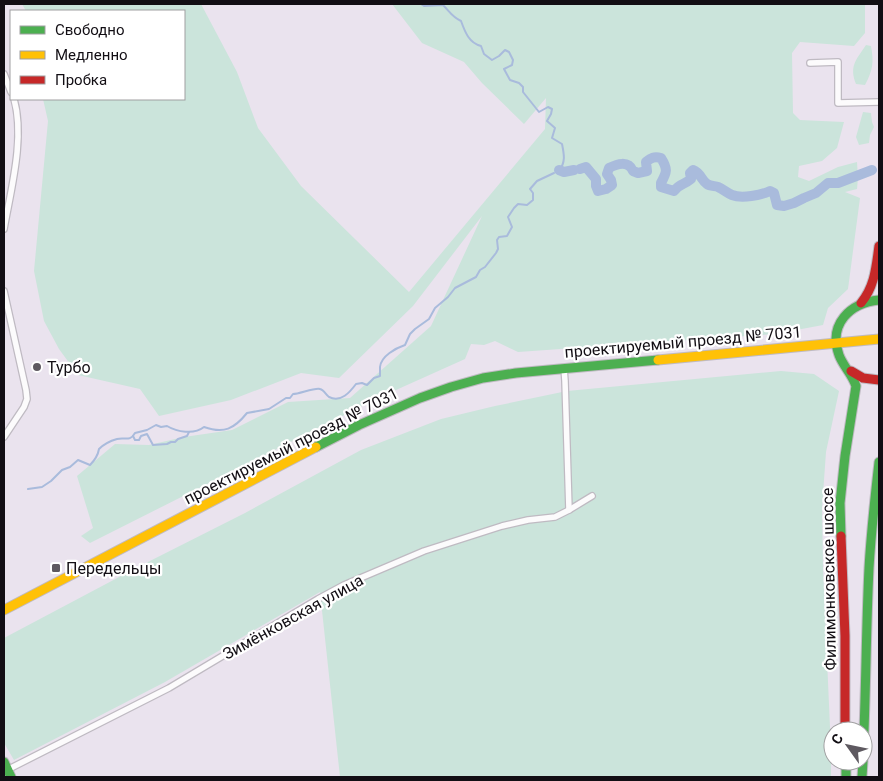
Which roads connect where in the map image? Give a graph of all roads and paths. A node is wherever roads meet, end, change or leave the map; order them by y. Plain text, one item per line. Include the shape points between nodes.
1 (810, 63) dead end
2 (4, 74) edge
3 (10, 89) edge
4 (14, 100) edge
5 (879, 102) edge
6 (4, 229) edge
7 (879, 246) edge
8 (4, 291) edge
9 (879, 300) edge
10 (861, 303) junction
11 (879, 338) edge
12 (836, 343) junction
13 (564, 368) junction
14 (849, 370) junction
15 (879, 380) edge
16 (4, 437) edge
17 (879, 462) edge
18 (592, 496) dead end
19 (569, 510) junction
20 (4, 610) edge
21 (845, 721) edge
22 (865, 721) edge
23 (7, 770) edge

1 - 5 street via 838,62 838,104
2 - 3 street
4 - 6 street via 18,112 17,151
7 - 10 main road via 871,288
8 - 16 street via 27,399
9 - 10 main road
10 - 12 main road via 844,317
11 - 12 main road, проектируемый проезд № 7031
12 - 13 main road, проектируемый проезд № 7031
12 - 14 main road, Филимонковское шоссе
13 - 19 street
13 - 20 main road, проектируемый проезд № 7031 via 484,378 410,402 299,456
14 - 15 main road via 863,378
14 - 21 main road, Филимонковское шоссе via 856,386 840,503
17 - 22 main road via 869,569
18 - 19 street, Зимёнковская улица
19 - 23 street, Зимёнковская улица via 555,517 502,526 424,551 344,585 169,688

